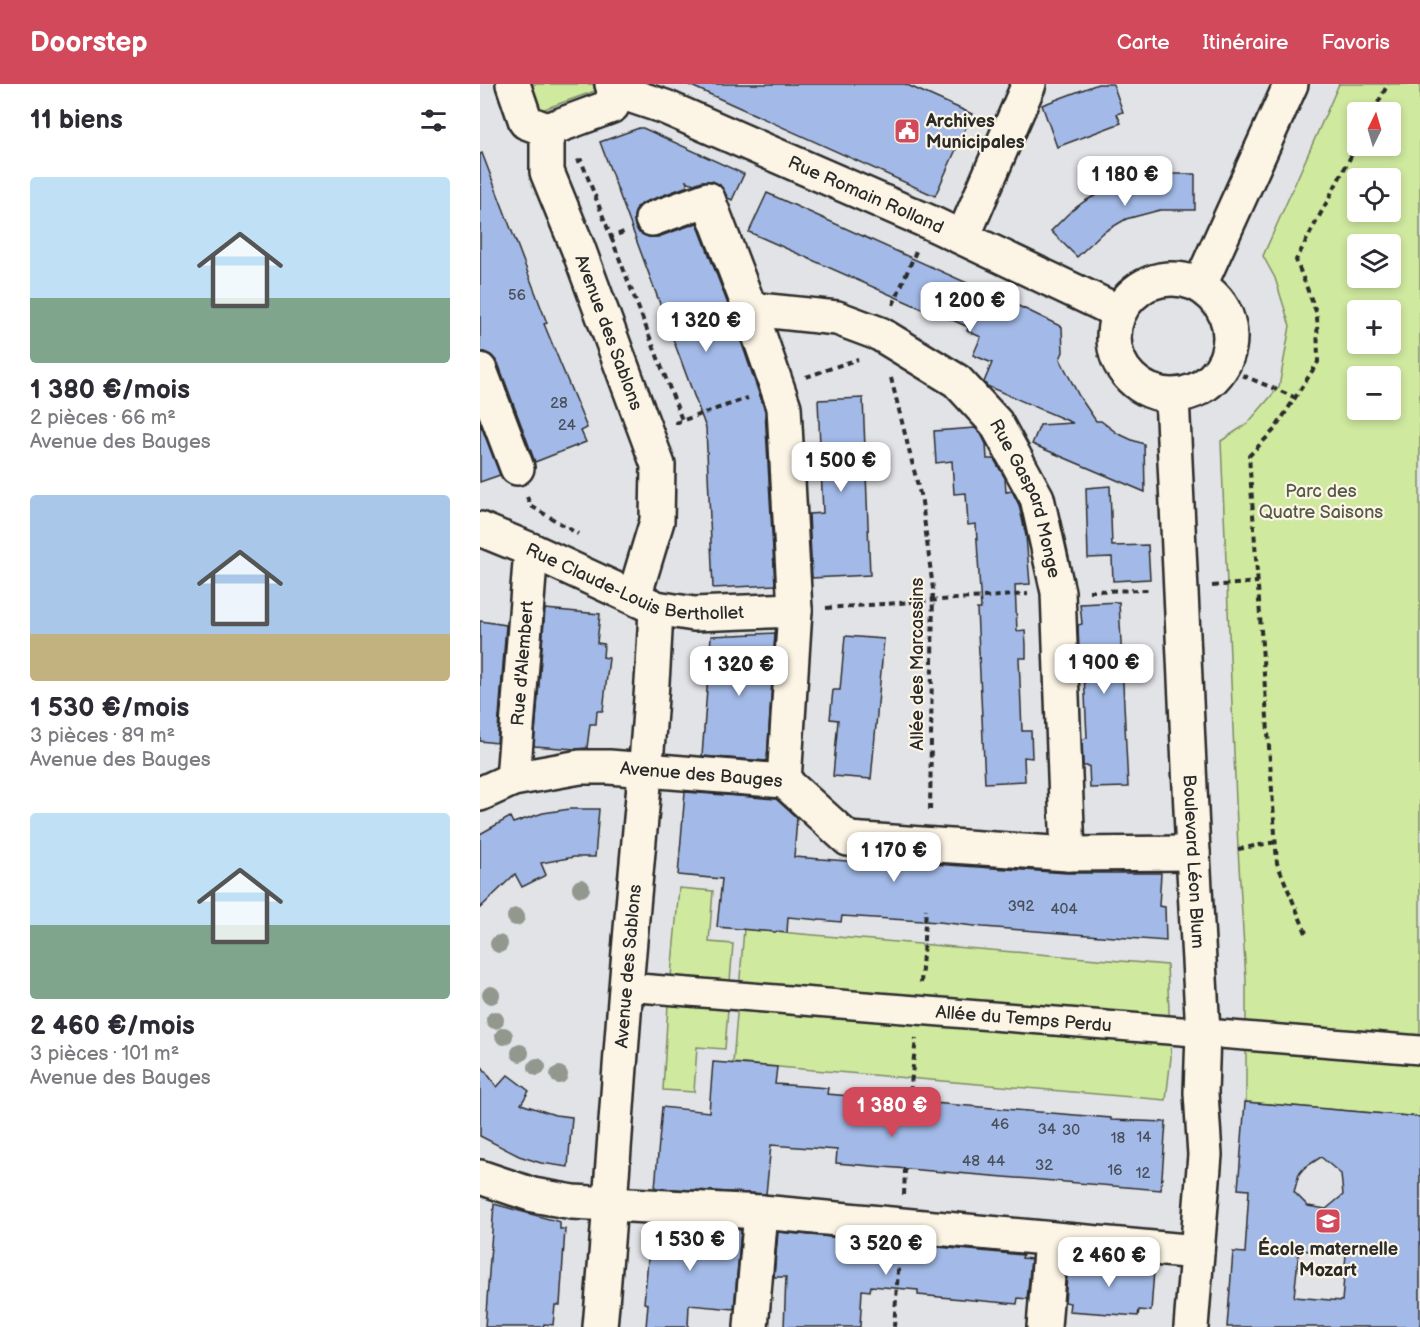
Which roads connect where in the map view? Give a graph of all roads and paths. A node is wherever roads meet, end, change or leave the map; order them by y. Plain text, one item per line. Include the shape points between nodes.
1 (513, 84) edge
2 (1029, 84) edge
3 (1291, 84) edge
4 (1388, 84) edge
5 (613, 87) edge
6 (1378, 102) edge
7 (547, 130) junction
8 (1351, 156) edge
9 (547, 172) junction
10 (652, 219) joint
11 (929, 222) junction
12 (611, 237) junction
13 (963, 237) junction
14 (1200, 285) junction
15 (750, 309) junction
16 (1119, 312) junction
17 (880, 334) junction
18 (1223, 367) junction
19 (480, 370) edge
20 (1172, 396) junction
21 (1294, 397) junction
22 (682, 420) dead end
23 (517, 468) joint
24 (480, 529) edge
25 (579, 535) dead end
26 (531, 550) junction
27 (645, 602) junction
28 (795, 610) junction
29 (645, 771) junction
30 (513, 779) junction
31 (784, 781) junction
32 (480, 794) edge
33 (1276, 842) junction
34 (930, 844) junction
35 (1238, 849) dead end
36 (1193, 853) junction
37 (1068, 854) junction
38 (1306, 933) dead end
39 (626, 987) junction
40 (1203, 1032) junction
41 (1420, 1050) edge
42 (480, 1177) edge
43 (610, 1203) junction
44 (760, 1212) junction
45 (1051, 1239) junction
46 (1197, 1252) junction
47 (600, 1327) edge
48 (751, 1327) edge
49 (1044, 1327) edge
50 (1191, 1327) edge

1 - 7 street via 526,122
2 - 13 street
3 - 14 street
4 - 6 path
5 - 7 street via 612,106
5 - 11 street, Rue Romain Rolland
7 - 9 street, Avenue des Sablons
8 - 21 path via 1296,260 1317,314 1318,362
9 - 12 path via 581,160
9 - 27 street, Avenue des Sablons via 658,465 657,521
10 - 12 path
10 - 15 street via 708,198
11 - 13 street, Rue Romain Rolland
11 - 17 path
12 - 22 path
13 - 16 street, Rue Romain Rolland
14 - 16 street via 1182,279 1163,279 1130,296
14 - 18 street via 1215,296 1226,312 1231,330 1230,349
15 - 17 street, Rue Gaspard Monge via 837,318
15 - 28 street via 784,407
16 - 20 street via 1115,350 1123,368 1136,383 1153,393
17 - 34 path, Allée des Marcassins via 922,502 933,589
17 - 37 street, Rue Gaspard Monge via 957,381 996,423 1037,498 1058,592
18 - 20 street via 1210,382 1192,392
18 - 21 path
19 - 23 street
20 - 36 street, Boulevard Léon Blum
21 - 33 path via 1275,429 1249,456
23 - 25 path via 531,506
24 - 26 street, Rue Claude-Louis Berthollet
26 - 27 street, Rue Claude-Louis Berthollet
26 - 30 street, Rue d'Alembert
27 - 28 street, Rue Claude-Louis Berthollet via 694,614
27 - 29 street, Avenue des Sablons via 654,652
28 - 31 street
29 - 30 street, Avenue des Bauges via 580,767
29 - 31 street, Avenue des Bauges
29 - 39 street, Avenue des Sablons
30 - 32 street, Avenue des Bauges
31 - 34 street, Avenue des Bauges via 848,839
33 - 35 path
33 - 38 path via 1277,863
34 - 37 street, Avenue des Bauges
36 - 37 street, Avenue des Bauges
36 - 40 street, Boulevard Léon Blum
39 - 40 street, Allée du Temps Perdu
39 - 43 street, Avenue des Sablons
40 - 41 street, Allée du Temps Perdu
40 - 46 street, Boulevard Léon Blum via 1205,1155
42 - 43 street via 534,1195
43 - 44 street
43 - 47 street, Avenue des Sablons
44 - 45 street
44 - 48 street
45 - 46 street
45 - 49 street
46 - 50 street, Boulevard Léon Blum

